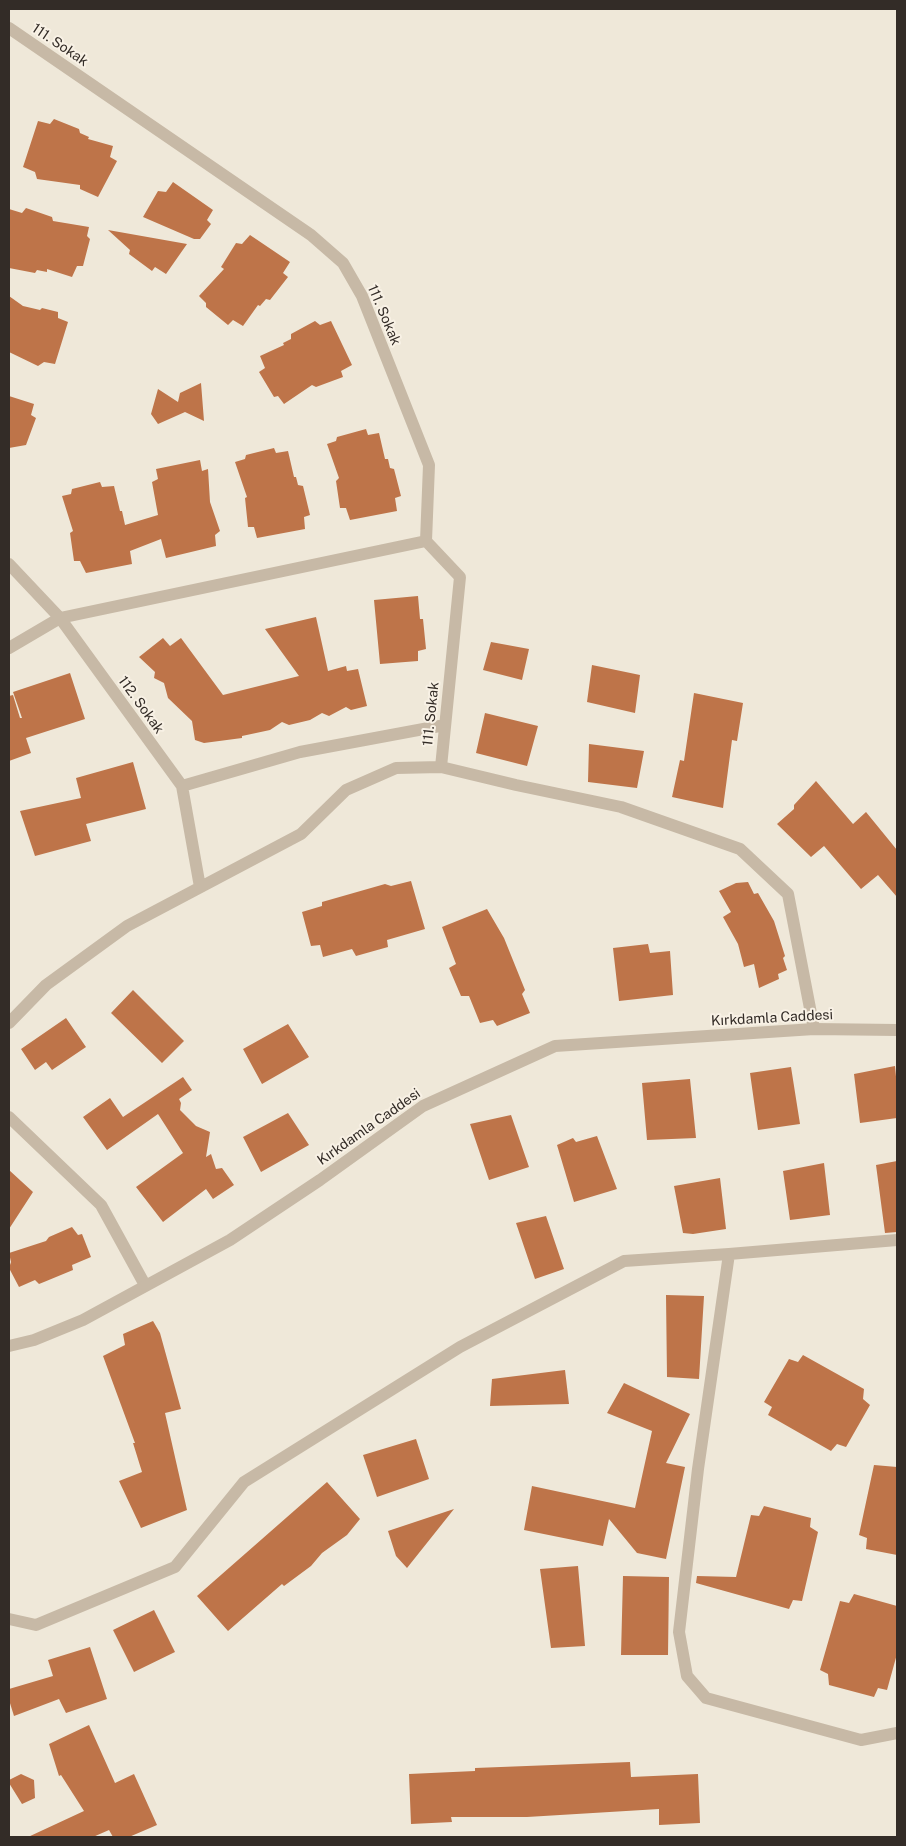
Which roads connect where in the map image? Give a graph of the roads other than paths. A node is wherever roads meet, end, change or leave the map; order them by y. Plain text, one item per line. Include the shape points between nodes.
1 (9, 28) edge
2 (426, 541) junction
3 (9, 564) edge
4 (60, 618) junction
5 (9, 648) edge
6 (445, 725) junction
7 (441, 767) junction
8 (182, 786) junction
9 (200, 887) junction
10 (9, 1023) edge
11 (814, 1029) junction
12 (897, 1030) edge
13 (9, 1117) edge
14 (897, 1240) edge
15 (729, 1254) junction
16 (145, 1285) junction
17 (9, 1346) edge
18 (9, 1619) edge
19 (897, 1733) edge

1 - 2 street, 111. Sokak via 311,235 343,263 362,296 429,465
2 - 4 street
2 - 6 street, 111. Sokak via 460,577
3 - 4 street, 112. Sokak
4 - 5 street
4 - 8 street, 112. Sokak
6 - 7 street, 111. Sokak
6 - 8 street via 300,752
7 - 9 street via 396,768 346,790 301,834
7 - 11 street via 621,807 740,849 788,894
8 - 9 street, 112. Sokak
9 - 10 street via 127,926 46,985
11 - 12 street, Kırkdamla Caddesi
11 - 16 street, Kırkdamla Caddesi via 556,1046 422,1106 230,1240
13 - 16 street via 101,1205
14 - 15 street
15 - 18 street via 624,1261 460,1347 244,1482 175,1567 36,1624
15 - 19 street via 698,1469 679,1632 686,1676 706,1698 716,1701 861,1740
16 - 17 street, Kırkdamla Caddesi via 83,1320 34,1340

